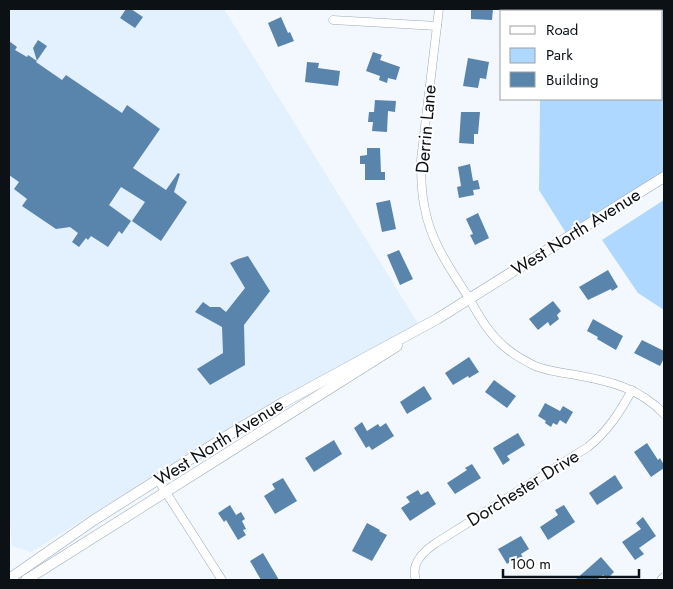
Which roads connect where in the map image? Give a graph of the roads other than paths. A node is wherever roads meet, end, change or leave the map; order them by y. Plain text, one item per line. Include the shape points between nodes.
1 (439, 9) edge
2 (332, 20) dead end
3 (437, 26) junction
4 (664, 177) edge
5 (469, 299) junction
6 (437, 319) junction
7 (632, 390) junction
8 (664, 414) edge
9 (158, 480) junction
10 (166, 493) junction
11 (664, 577) edge
12 (9, 579) edge
13 (26, 580) edge
14 (222, 580) edge
15 (416, 580) edge
16 (661, 580) edge

1 - 3 street, Derrin Lane
2 - 3 street
3 - 5 street, Derrin Lane via 421,160 425,210 434,240
4 - 5 main road, West North Avenue
5 - 6 main road, West North Avenue
5 - 7 street, Derrin Lane via 488,330 514,354 536,366 611,382
6 - 9 main road, West North Avenue via 284,402
6 - 10 main road, West North Avenue
7 - 8 street, Derrin Lane
7 - 15 street, Dorchester Drive via 609,427 588,447 422,553 415,568
9 - 10 street
9 - 12 main road, West North Avenue
10 - 13 main road, West North Avenue
10 - 14 street
11 - 16 street

